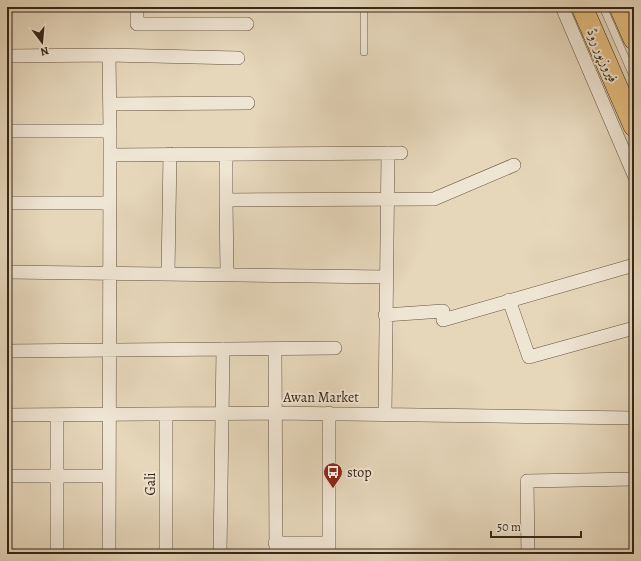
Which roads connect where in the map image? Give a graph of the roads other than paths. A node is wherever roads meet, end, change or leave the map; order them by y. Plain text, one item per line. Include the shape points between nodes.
1 (137, 7) edge
2 (364, 7) edge
3 (562, 7) edge
4 (582, 7) edge
5 (603, 7) edge
6 (620, 7) edge
7 (247, 24) dead end
8 (634, 40) edge
9 (364, 52) dead end
10 (109, 55) junction
11 (7, 56) edge
12 (238, 58) dead end
13 (634, 78) edge
14 (248, 103) dead end
15 (110, 104) junction
16 (634, 126) edge
17 (7, 131) edge
18 (110, 131) junction
19 (388, 153) junction
20 (401, 153) dead end
21 (170, 154) junction
22 (226, 154) junction
23 (110, 155) junction
24 (514, 164) dead end
25 (634, 175) edge
26 (226, 200) junction
27 (387, 201) junction
28 (7, 203) edge
29 (110, 203) junction
30 (634, 265) edge
31 (7, 272) edge
32 (110, 273) junction
33 (168, 274) junction
34 (227, 274) junction
35 (386, 277) junction
36 (509, 300) junction
37 (385, 315) junction
38 (634, 328) edge
39 (335, 348) dead end
40 (223, 349) junction
41 (275, 349) junction
42 (7, 351) edge
43 (110, 351) junction
44 (274, 413) junction
45 (329, 413) junction
46 (166, 414) junction
47 (222, 414) junction
48 (385, 414) junction
49 (7, 415) edge
50 (57, 415) junction
51 (110, 415) junction
52 (634, 418) edge
53 (57, 474) junction
54 (7, 476) edge
55 (109, 476) junction
56 (634, 479) edge
57 (276, 549) edge
58 (328, 549) edge
59 (58, 554) edge
60 (109, 554) edge
61 (166, 554) edge
62 (220, 554) edge
63 (528, 554) edge

1 - 7 street via 137,24
2 - 9 lane
3 - 25 street
4 - 16 main road, فیروزپور روڈ
5 - 13 lane
6 - 8 main road
10 - 11 street
10 - 12 street
10 - 15 street
14 - 15 street
15 - 18 street
17 - 18 street
18 - 23 street
19 - 20 street
19 - 22 street
19 - 27 street
21 - 22 street
21 - 23 street
21 - 33 street
22 - 26 street
23 - 29 street
24 - 27 street via 434,199
26 - 27 street
26 - 34 street
27 - 35 street
28 - 29 street
29 - 32 street
30 - 36 street
31 - 32 street
32 - 33 street
32 - 43 street
33 - 34 street
34 - 35 street
35 - 37 street
36 - 37 street via 443,320 443,312
36 - 38 street via 530,358
37 - 48 street
39 - 41 street
40 - 41 street
40 - 43 street
40 - 47 street
41 - 44 street
42 - 43 street
43 - 51 street
44 - 45 street, Awan Market
44 - 47 street, Awan Market
44 - 57 street
45 - 48 street, Awan Market
45 - 58 street
46 - 47 street, Awan Market
46 - 51 street, Awan Market
46 - 61 street, Gali
47 - 62 street
48 - 52 street, Awan Market
49 - 50 street, Awan Market
50 - 51 street, Awan Market
50 - 53 street
51 - 55 street
53 - 54 street
53 - 55 street
53 - 59 street
55 - 60 street
56 - 63 street via 527,481
57 - 58 street

